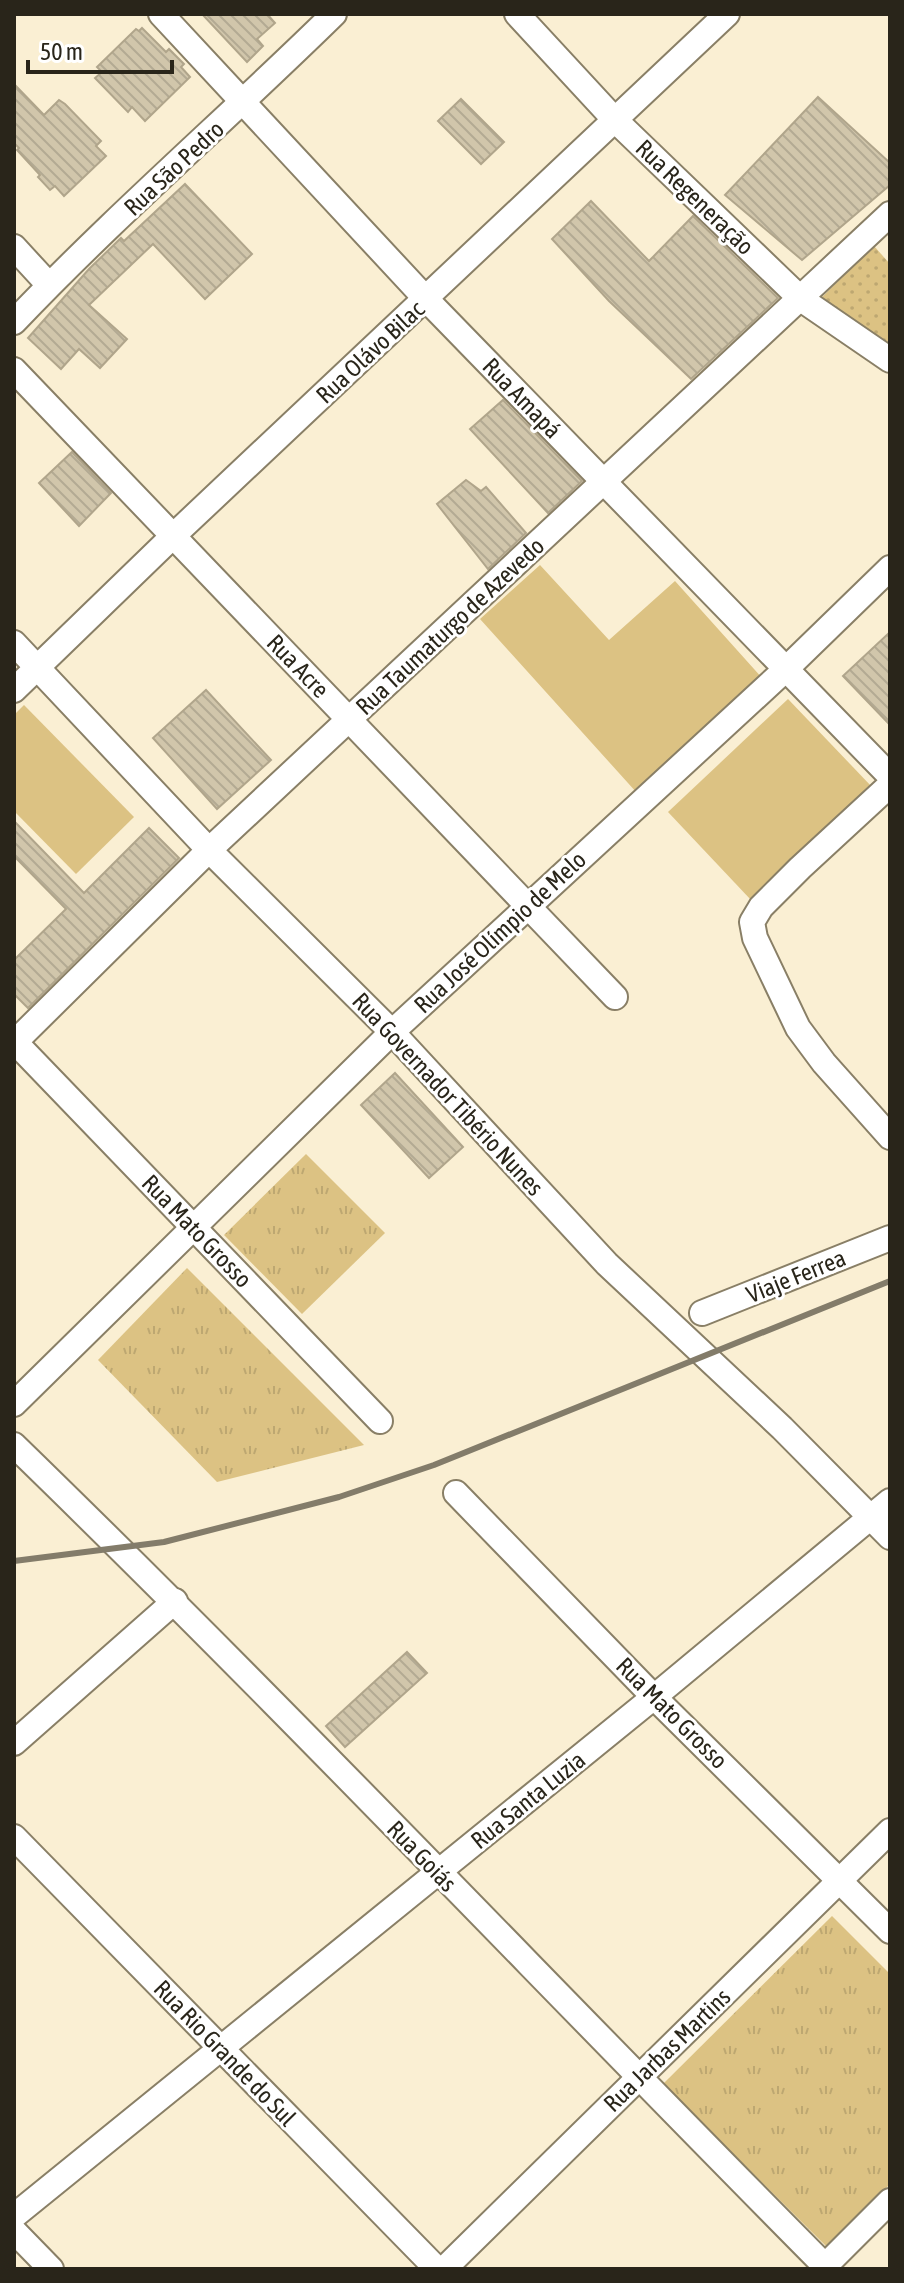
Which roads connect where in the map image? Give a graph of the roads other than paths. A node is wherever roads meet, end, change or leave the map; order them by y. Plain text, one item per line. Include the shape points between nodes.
1 (161, 14) edge
2 (334, 14) edge
3 (517, 14) edge
4 (727, 14) edge
5 (244, 103) junction
6 (615, 120) junction
7 (890, 214) edge
8 (14, 247) edge
9 (49, 285) junction
10 (426, 299) junction
11 (801, 299) junction
12 (14, 322) edge
13 (890, 360) edge
14 (14, 370) edge
15 (604, 482) junction
16 (172, 537) junction
17 (890, 568) edge
18 (14, 643) edge
19 (38, 668) junction
20 (786, 669) junction
21 (14, 690) edge
22 (350, 719) junction
23 (890, 776) edge
24 (890, 785) edge
25 (209, 850) junction
26 (529, 905) junction
27 (615, 997) dead end
28 (392, 1032) junction
29 (14, 1042) edge
30 (890, 1137) edge
31 (194, 1228) junction
32 (890, 1238) edge
33 (702, 1313) dead end
34 (14, 1404) edge
35 (380, 1421) dead end
36 (14, 1445) edge
37 (456, 1493) dead end
38 (890, 1501) edge
39 (870, 1517) junction
40 (890, 1537) edge
41 (175, 1601) junction
42 (654, 1697) junction
43 (14, 1743) edge
44 (890, 1831) edge
45 (14, 1837) edge
46 (438, 1873) junction
47 (840, 1880) junction
48 (890, 1931) edge
49 (221, 2049) junction
50 (638, 2078) junction
51 (890, 2201) edge
52 (14, 2216) edge
53 (14, 2231) edge
54 (825, 2268) edge
55 (51, 2269) edge
56 (437, 2269) edge
57 (444, 2269) edge

1 - 5 street, Rua Amapá
2 - 5 street, Rua São Pedro
3 - 6 street, Rua Regeneração
4 - 6 street, Rua Olávo Bilac
5 - 9 street, Rua São Pedro
5 - 10 street, Rua Amapá
6 - 10 street, Rua Olávo Bilac
6 - 11 street, Rua Regeneração
7 - 11 street, Rua Taumaturgo de Azevedo
8 - 9 street
9 - 12 street, Rua São Pedro
10 - 15 street, Rua Amapá
10 - 16 street, Rua Olávo Bilac
11 - 13 street, Rua Regeneração
11 - 15 street, Rua Taumaturgo de Azevedo
14 - 16 street, Rua Acre
15 - 20 street, Rua Amapá
15 - 22 street, Rua Taumaturgo de Azevedo
16 - 19 street, Rua Olávo Bilac
16 - 22 street, Rua Acre
17 - 20 street, Rua José Olímpio de Melo
18 - 19 street, Rua Governador Tibério Nunes
19 - 21 street, Rua Olávo Bilac
19 - 25 street, Rua Governador Tibério Nunes
20 - 23 street, Rua Amapá
20 - 26 street, Rua José Olímpio de Melo
22 - 25 street, Rua Taumaturgo de Azevedo
22 - 26 street, Rua Acre
24 - 30 street via 800,868 752,922 798,1028
25 - 28 street, Rua Governador Tibério Nunes
25 - 29 street, Rua Taumaturgo de Azevedo
26 - 27 street, Rua Acre
26 - 28 street, Rua José Olímpio de Melo
28 - 31 street, Rua José Olímpio de Melo
28 - 39 street, Rua Governador Tibério Nunes via 607,1264
29 - 31 street, Rua Mato Grosso
31 - 34 street, Rua José Olímpio de Melo
31 - 35 street, Rua Mato Grosso
32 - 33 street, Viaje Ferrea
36 - 41 street, Rua Goiás
37 - 42 street, Rua Mato Grosso
38 - 39 street, Rua Santa Luzia
39 - 40 street, Rua Governador Tibério Nunes
39 - 42 street, Rua Santa Luzia
41 - 43 street
41 - 46 street, Rua Goiás
42 - 46 street, Rua Santa Luzia
42 - 47 street, Rua Mato Grosso
44 - 47 street, Rua Jarbas Martins
45 - 49 street, Rua Rio Grande do Sul
46 - 49 street, Rua Santa Luzia
46 - 50 street, Rua Goiás
47 - 48 street, Rua Mato Grosso
47 - 50 street, Rua Jarbas Martins
49 - 52 street, Rua Santa Luzia
49 - 56 street, Rua Rio Grande do Sul
50 - 54 street, Rua Goiás
50 - 57 street, Rua Jarbas Martins
51 - 54 street
53 - 55 street

